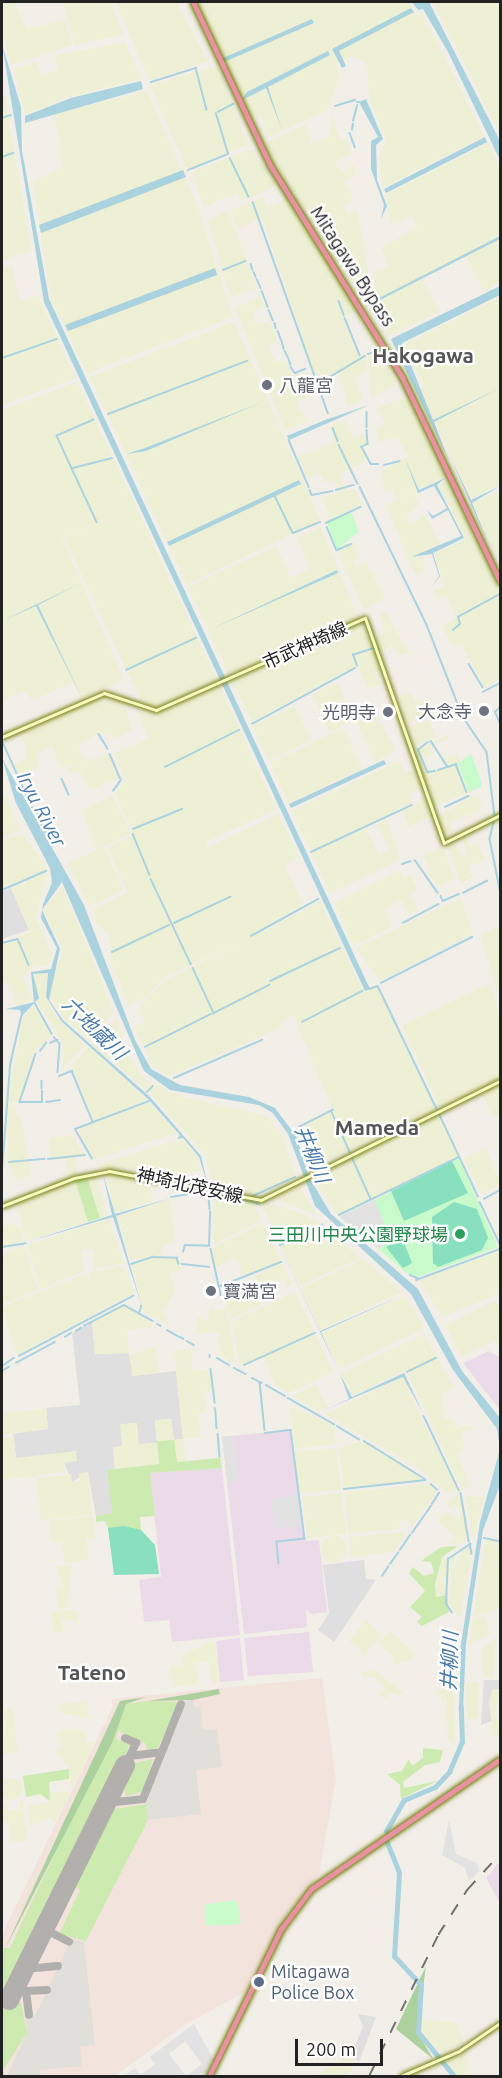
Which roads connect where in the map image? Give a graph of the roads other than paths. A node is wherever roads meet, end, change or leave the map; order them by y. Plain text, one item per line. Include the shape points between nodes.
1 (192, 2) edge
2 (501, 582) edge
3 (2, 736) edge
4 (501, 815) edge
5 (501, 1081) edge
6 (2, 1206) edge
7 (501, 1759) edge
8 (501, 2023) edge
9 (209, 2076) edge
10 (401, 2076) edge

1 - 2 highway, Mitagawa Bypass via 270,165 402,377
3 - 4 main road, 市武神埼線 via 104,693 150,711 365,618 444,843
5 - 6 main road, 神埼北茂安線 via 261,1200 109,1171 74,1178
7 - 9 highway via 311,1889 281,1929
8 - 10 main road via 459,2051

